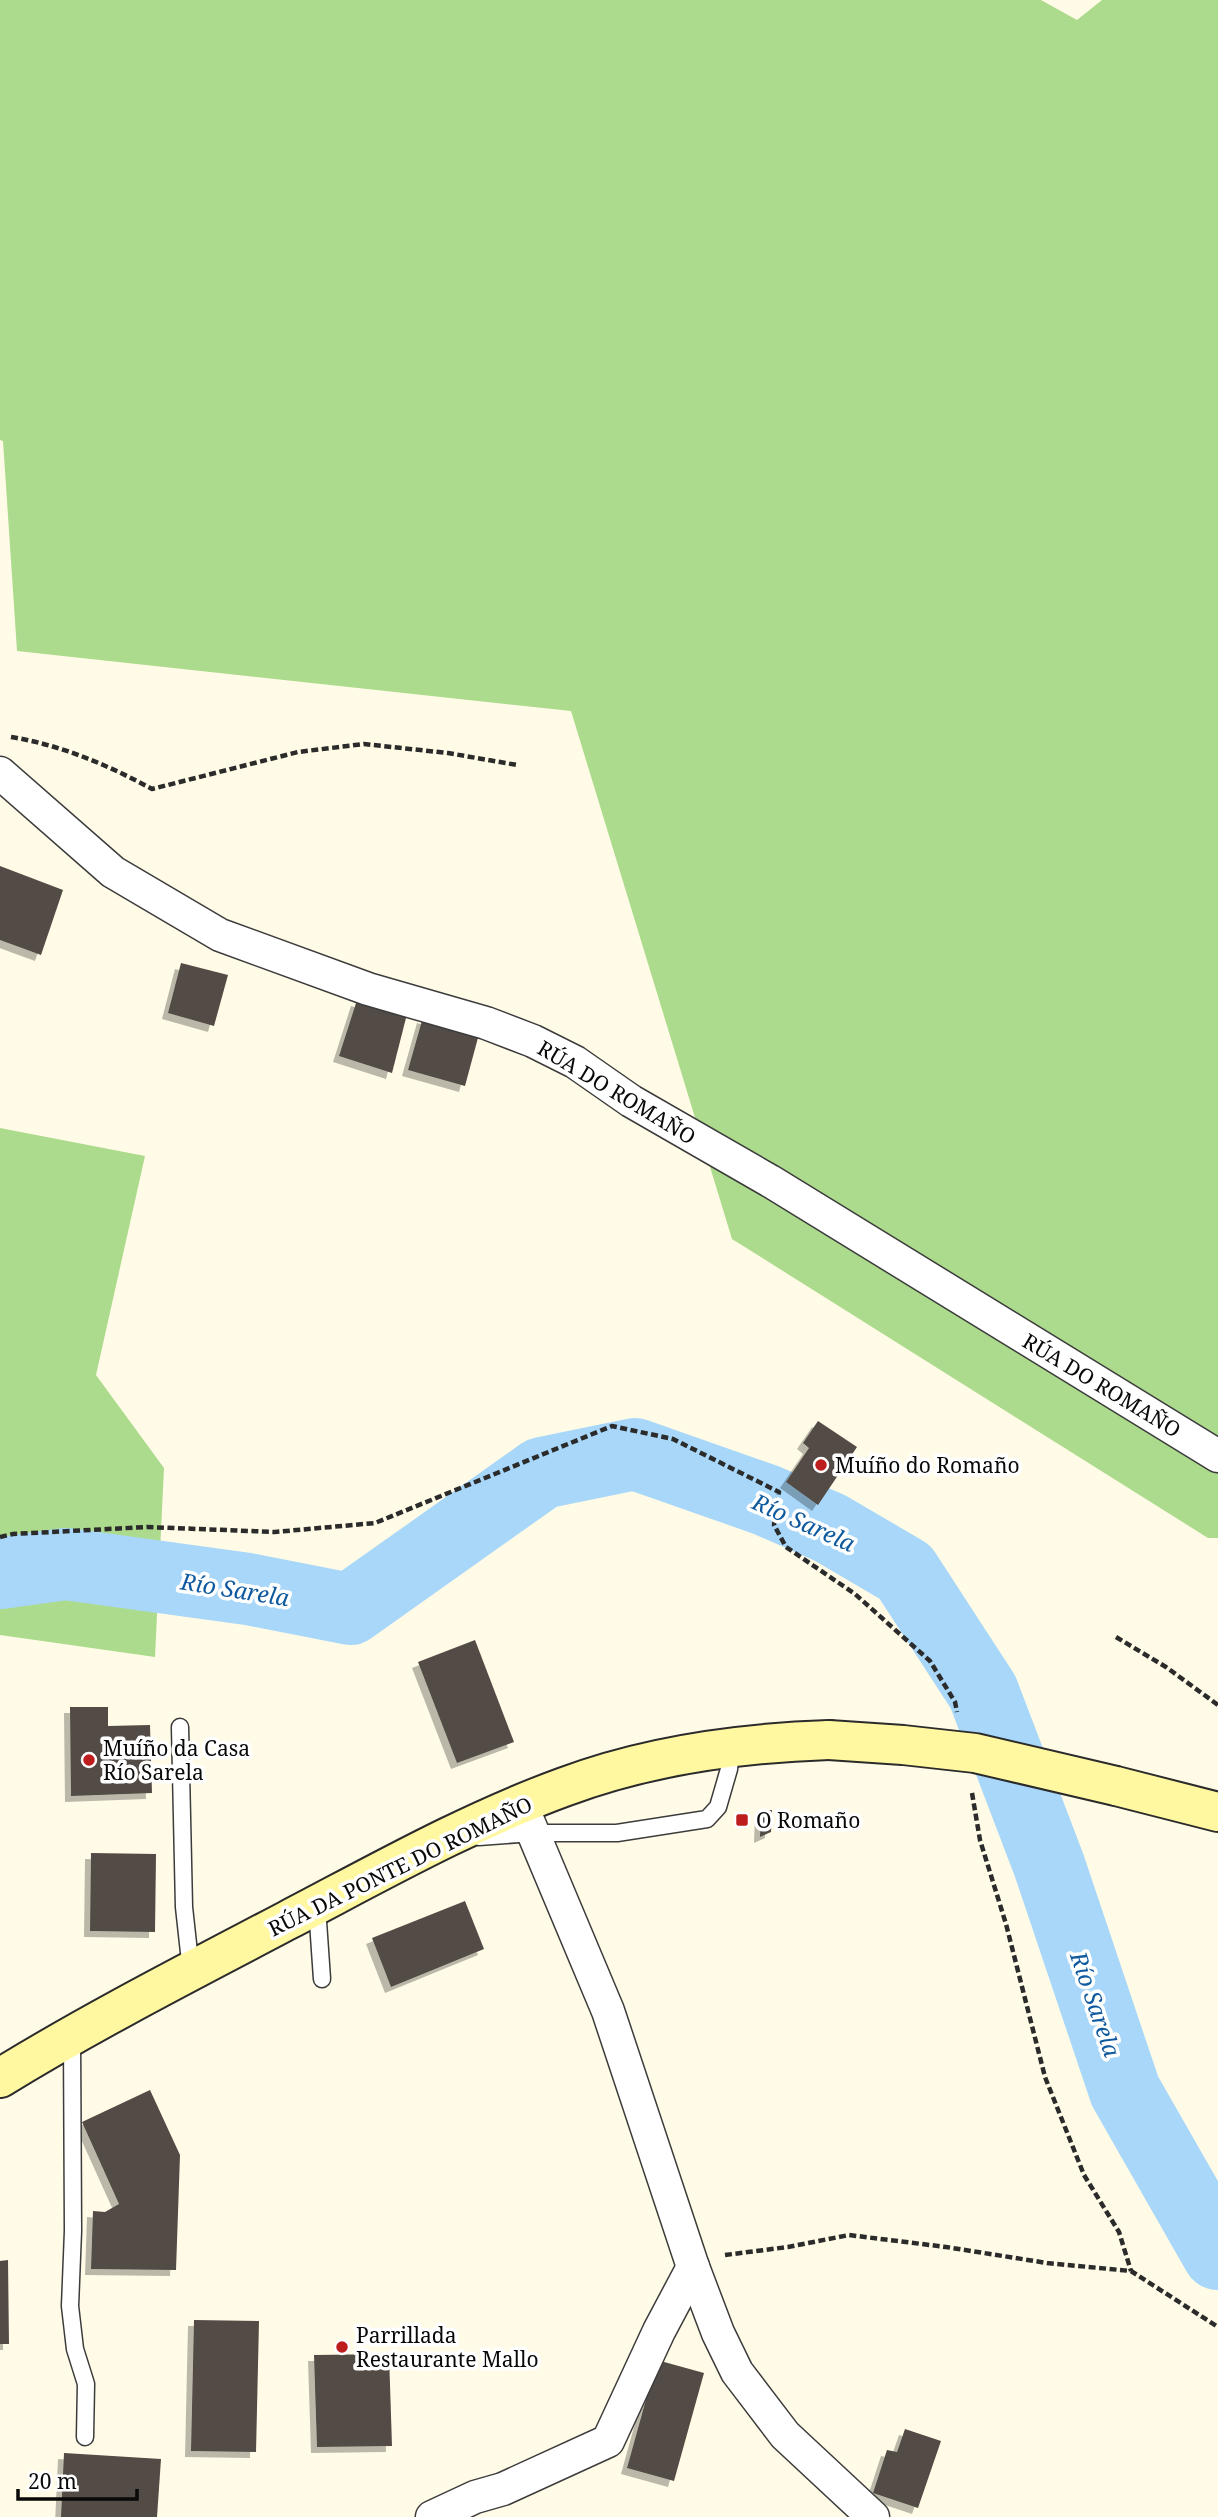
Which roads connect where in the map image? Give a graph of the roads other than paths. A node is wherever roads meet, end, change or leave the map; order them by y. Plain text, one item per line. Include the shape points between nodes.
1 (0, 773) edge
2 (1218, 1456) edge
3 (180, 1727) dead end
4 (732, 1746) junction
5 (1218, 1812) edge
6 (527, 1818) junction
7 (317, 1905) junction
8 (191, 1971) junction
9 (322, 1979) dead end
10 (72, 2036) junction
11 (0, 2078) edge
12 (693, 2267) junction
13 (85, 2437) dead end
14 (445, 2514) edge
15 (873, 2517) edge

1 - 2 street, RÚA DO ROMAÑO via 113,872 220,935 368,989 486,1023 575,1062 631,1101
3 - 8 lane via 184,1907
4 - 5 main road, RÚA DA PONTE DO ROMAÑO, bridge via 829,1740 975,1753
4 - 6 main road, RÚA DA PONTE DO ROMAÑO via 643,1763 567,1786
4 - 6 lane via 718,1807 708,1819 617,1833
6 - 7 main road, RÚA DA PONTE DO ROMAÑO via 435,1844
6 - 12 street via 608,2011
7 - 8 main road, RÚA DA PONTE DO ROMAÑO
7 - 9 lane
8 - 10 main road, RÚA DA PONTE DO ROMAÑO
10 - 11 main road, RÚA DA PONTE DO ROMAÑO
10 - 13 lane via 70,2306 75,2349 86,2384
12 - 14 street via 608,2441
12 - 15 street via 737,2372 785,2434

